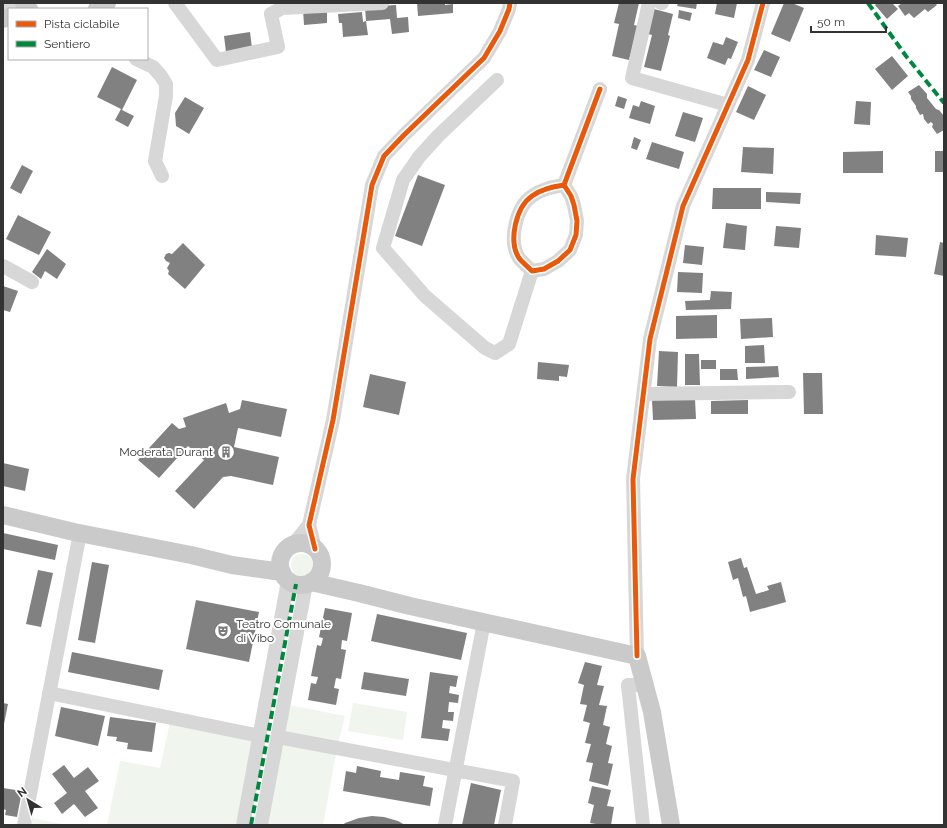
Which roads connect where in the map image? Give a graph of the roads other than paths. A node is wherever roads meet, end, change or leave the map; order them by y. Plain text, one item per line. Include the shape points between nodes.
1 (175, 3) edge
2 (382, 3) edge
3 (510, 3) edge
4 (649, 3) edge
5 (763, 3) edge
6 (138, 60) edge
7 (497, 80) dead end
8 (600, 89) dead end
9 (728, 104) junction
10 (162, 176) dead end
11 (564, 185) junction
12 (364, 236) junction
13 (383, 248) junction
14 (3, 266) edge
15 (532, 271) junction
16 (32, 282) dead end
17 (788, 392) dead end
18 (644, 394) junction
19 (3, 515) edge
20 (309, 525) junction
21 (80, 533) junction
22 (288, 549) junction
23 (318, 554) junction
24 (232, 565) junction
25 (297, 581) junction
26 (360, 593) junction
27 (484, 622) junction
28 (637, 656) junction
29 (645, 685) junction
30 (49, 693) junction
31 (260, 736) junction
32 (278, 737) junction
33 (456, 771) junction
34 (24, 825) edge
35 (243, 825) edge
36 (251, 825) edge
37 (261, 825) edge
38 (445, 825) edge
39 (505, 825) edge
40 (643, 825) edge
41 (671, 825) edge

1 - 2 street via 217,60 278,47 271,14 282,8
3 - 12 street via 500,31 484,58 384,156 372,185
4 - 9 street via 632,78
5 - 9 street via 748,60
6 - 10 street via 153,68 166,84 155,161
7 - 13 street via 438,136 403,180
8 - 11 street
9 - 18 street via 683,206 650,339
11 - 15 street via 574,205 576,235 570,250 558,261 544,269
11 - 15 street via 549,187 531,196 520,209 515,224 515,247 519,258
12 - 13 street
12 - 20 street via 333,420
13 - 15 street via 425,296 485,348 495,353 509,344
14 - 16 street
17 - 18 street
18 - 28 street via 633,479
19 - 21 main road
20 - 22 street
20 - 23 street
21 - 24 main road
21 - 30 street
22 - 23 main road via 298,544 310,545
22 - 24 main road via 265,563
22 - 25 main road via 281,559 281,568
23 - 25 main road via 322,566 320,573 316,578
23 - 26 main road via 336,580
24 - 25 main road
25 - 26 main road
25 - 31 street
25 - 32 street
25 - 36 street
26 - 27 main road
27 - 28 main road
27 - 33 street
28 - 29 main road
29 - 40 street via 628,684
29 - 41 main road
30 - 31 street
30 - 34 street
31 - 35 street
32 - 33 street
32 - 37 street
33 - 38 street
33 - 39 street via 512,781

